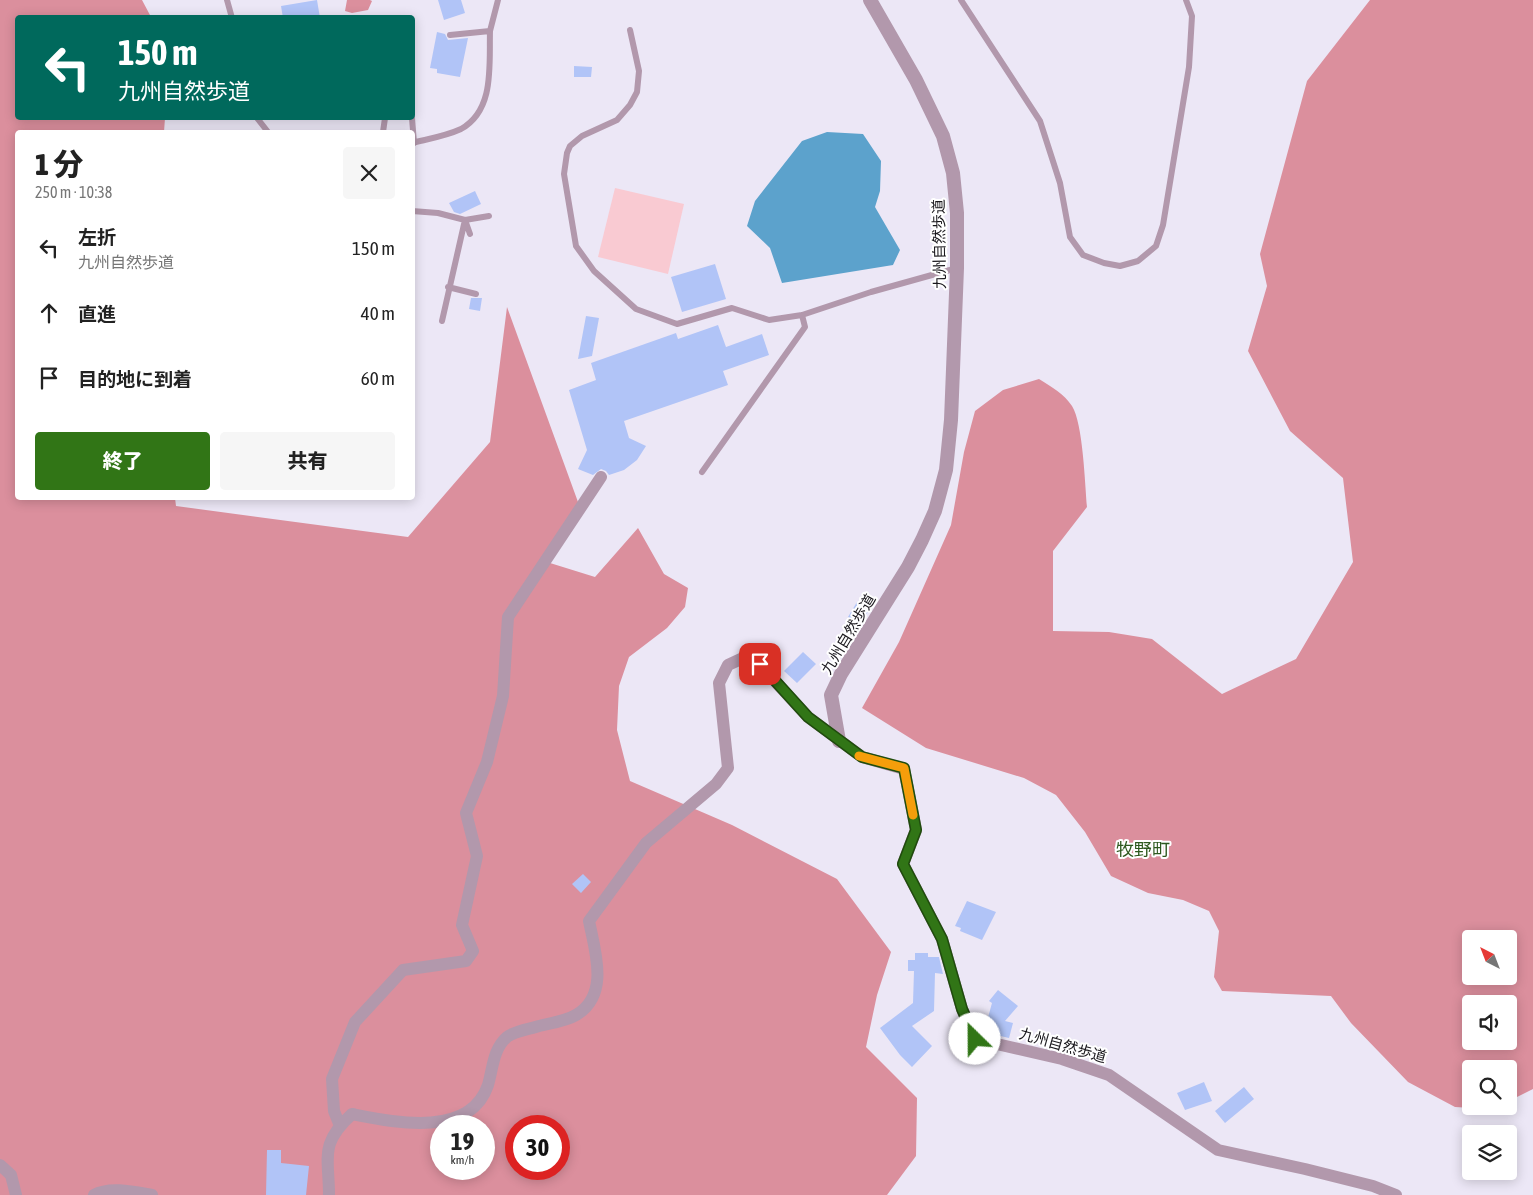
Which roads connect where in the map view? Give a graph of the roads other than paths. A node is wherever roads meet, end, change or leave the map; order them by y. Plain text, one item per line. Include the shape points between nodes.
1 (227, 0) edge
2 (498, 0) edge
3 (870, 0) edge
4 (961, 0) edge
5 (1186, 0) edge
6 (231, 15) edge
7 (630, 30) dead end
8 (490, 31) junction
9 (450, 35) dead end
10 (259, 120) edge
11 (266, 130) edge
12 (415, 142) edge
13 (415, 211) edge
14 (489, 216) dead end
15 (465, 220) junction
16 (470, 234) dead end
17 (957, 268) junction
18 (448, 287) junction
19 (476, 294) dead end
20 (802, 314) junction
21 (442, 321) dead end
22 (702, 472) dead end
23 (601, 477) dead end
24 (839, 741) junction
25 (340, 1126) junction
26 (0, 1164) edge
27 (16, 1195) edge
28 (94, 1195) edge
29 (152, 1195) edge
30 (329, 1195) edge
31 (1396, 1195) edge

1 - 6 lane
2 - 8 lane
3 - 17 street, 九州自然歩道 via 916,80 943,136 953,173
4 - 5 lane via 1040,121 1060,183 1070,237 1083,255 1120,266 1138,261 1156,246 1163,224 1189,67 1192,16
7 - 20 lane via 639,71 637,92 617,120 576,140 567,153 564,174 576,246 594,271 636,309 677,324 732,308 769,320
8 - 9 lane
8 - 12 lane via 484,104 475,120 459,130
10 - 11 lane
13 - 15 lane
14 - 15 lane
15 - 16 lane
15 - 18 lane
17 - 20 lane
17 - 24 street, 九州自然歩道 via 946,470 922,540 831,695
18 - 19 lane
18 - 21 lane
20 - 22 lane via 805,327
23 - 25 street via 508,617 503,696 487,762 466,813 477,856 462,925 473,951 466,961 403,970 355,1022 332,1079 334,1111
24 - 25 street via 808,717 760,664 743,658 728,665 719,683 728,768 716,784 646,843 588,921 598,967 596,990 586,1007 575,1016 509,1035 498,1046 487,1087 480,1099 472,1109 452,1119 415,1125 352,1114
24 - 31 street, 九州自然歩道 via 862,757 904,768 916,830 903,864 942,939 962,1009 975,1039 1062,1059 1109,1075 1218,1150 1305,1168
25 - 30 street via 328,1148
26 - 27 street via 11,1175
28 - 29 street via 120,1191

